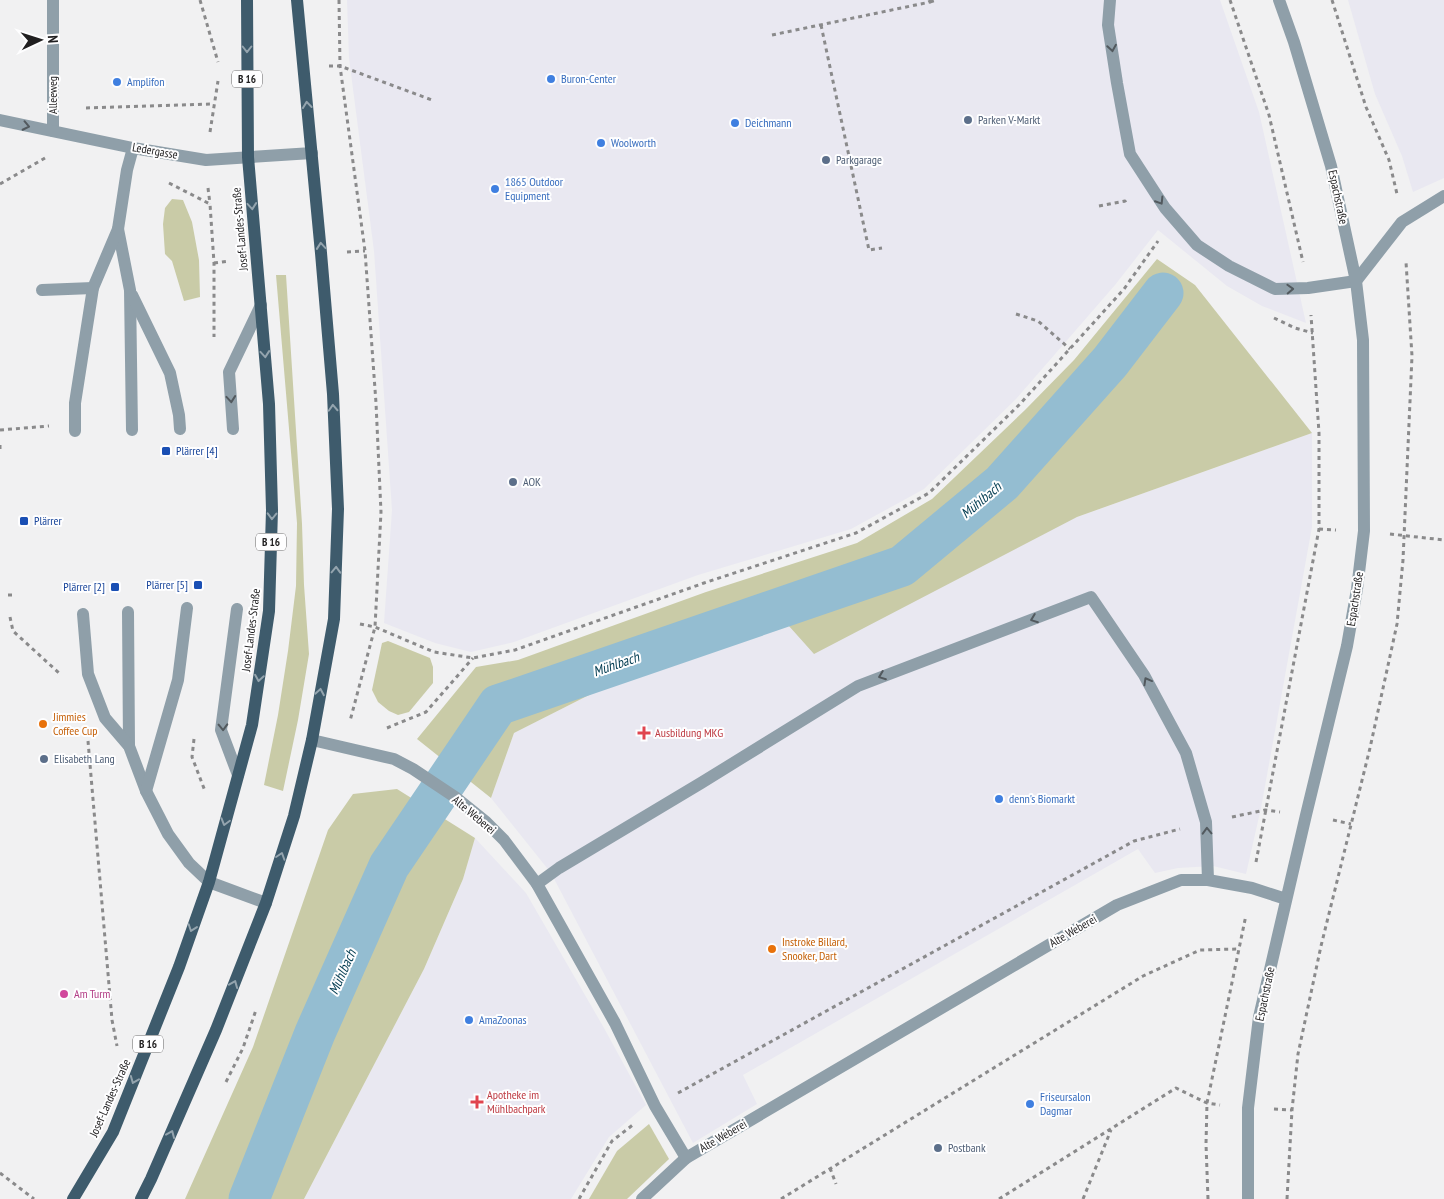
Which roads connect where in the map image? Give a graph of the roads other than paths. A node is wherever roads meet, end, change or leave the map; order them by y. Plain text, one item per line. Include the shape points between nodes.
1 (53, 0) edge
2 (247, 0) edge
3 (297, 0) edge
4 (1110, 0) edge
5 (1279, 0) edge
6 (0, 120) edge
7 (53, 131) junction
8 (132, 148) junction
9 (312, 154) junction
10 (248, 157) junction
11 (1444, 196) edge
12 (118, 229) junction
13 (1356, 281) junction
14 (93, 288) junction
15 (42, 290) dead end
16 (130, 290) junction
17 (261, 305) junction
18 (180, 429) dead end
19 (233, 429) dead end
20 (132, 430) dead end
21 (75, 431) dead end
22 (187, 608) dead end
23 (237, 609) dead end
24 (128, 612) dead end
25 (83, 614) dead end
26 (312, 740) junction
27 (129, 746) junction
28 (238, 775) junction
29 (146, 791) junction
30 (1208, 880) junction
31 (208, 882) junction
32 (537, 884) junction
33 (1286, 899) junction
34 (266, 903) junction
35 (686, 1158) junction
36 (73, 1199) edge
37 (141, 1199) edge
38 (642, 1199) edge
39 (1248, 1199) edge

1 - 7 street, Alleeweg
2 -> 10 main road, Josef-Landes-Straße / B 16
9 -> 3 main road
4 -> 13 street via 1108,25 1130,154 1165,208 1197,245 1229,266 1276,289
5 - 13 street, Espachstraße via 1331,166
6 -> 7 street, Ledergasse
7 - 8 street, Ledergasse
8 - 10 street, Ledergasse via 206,160
8 - 12 street
9 - 10 street, Ledergasse
26 -> 9 main road via 334,619 338,508 333,394
10 -> 17 main road, Josef-Landes-Straße / B 16
11 - 13 street via 1402,222
12 - 14 street
12 - 16 street
13 - 33 street, Espachstraße via 1364,340 1364,531 1347,646
14 - 15 street
14 - 21 street via 75,403
16 - 18 street via 170,373
16 - 20 street
17 -> 19 street via 229,372
17 -> 28 main road, Josef-Landes-Straße / B 16 via 272,500 269,611 252,725
22 - 29 street via 178,680
23 -> 28 street via 221,730
24 - 27 street
25 - 27 street via 88,674 105,718
26 - 32 street, Alte Weberei via 394,759 413,769 486,822
34 -> 26 main road via 294,816
27 - 29 street
28 -> 31 main road, Josef-Landes-Straße / B 16
29 - 31 street via 168,834
30 -> 32 street via 1206,822 1186,753 1144,675 1091,597 858,686
30 - 33 street, Alte Weberei via 1252,888
30 - 35 street, Alte Weberei via 1181,880 1117,905
31 - 34 street
31 -> 36 main road, Josef-Landes-Straße / B 16 via 179,967 113,1132
32 - 35 street, Alte Weberei
33 - 39 street, Espachstraße via 1259,1017 1248,1108
37 -> 34 main road via 216,1030
35 - 38 street

